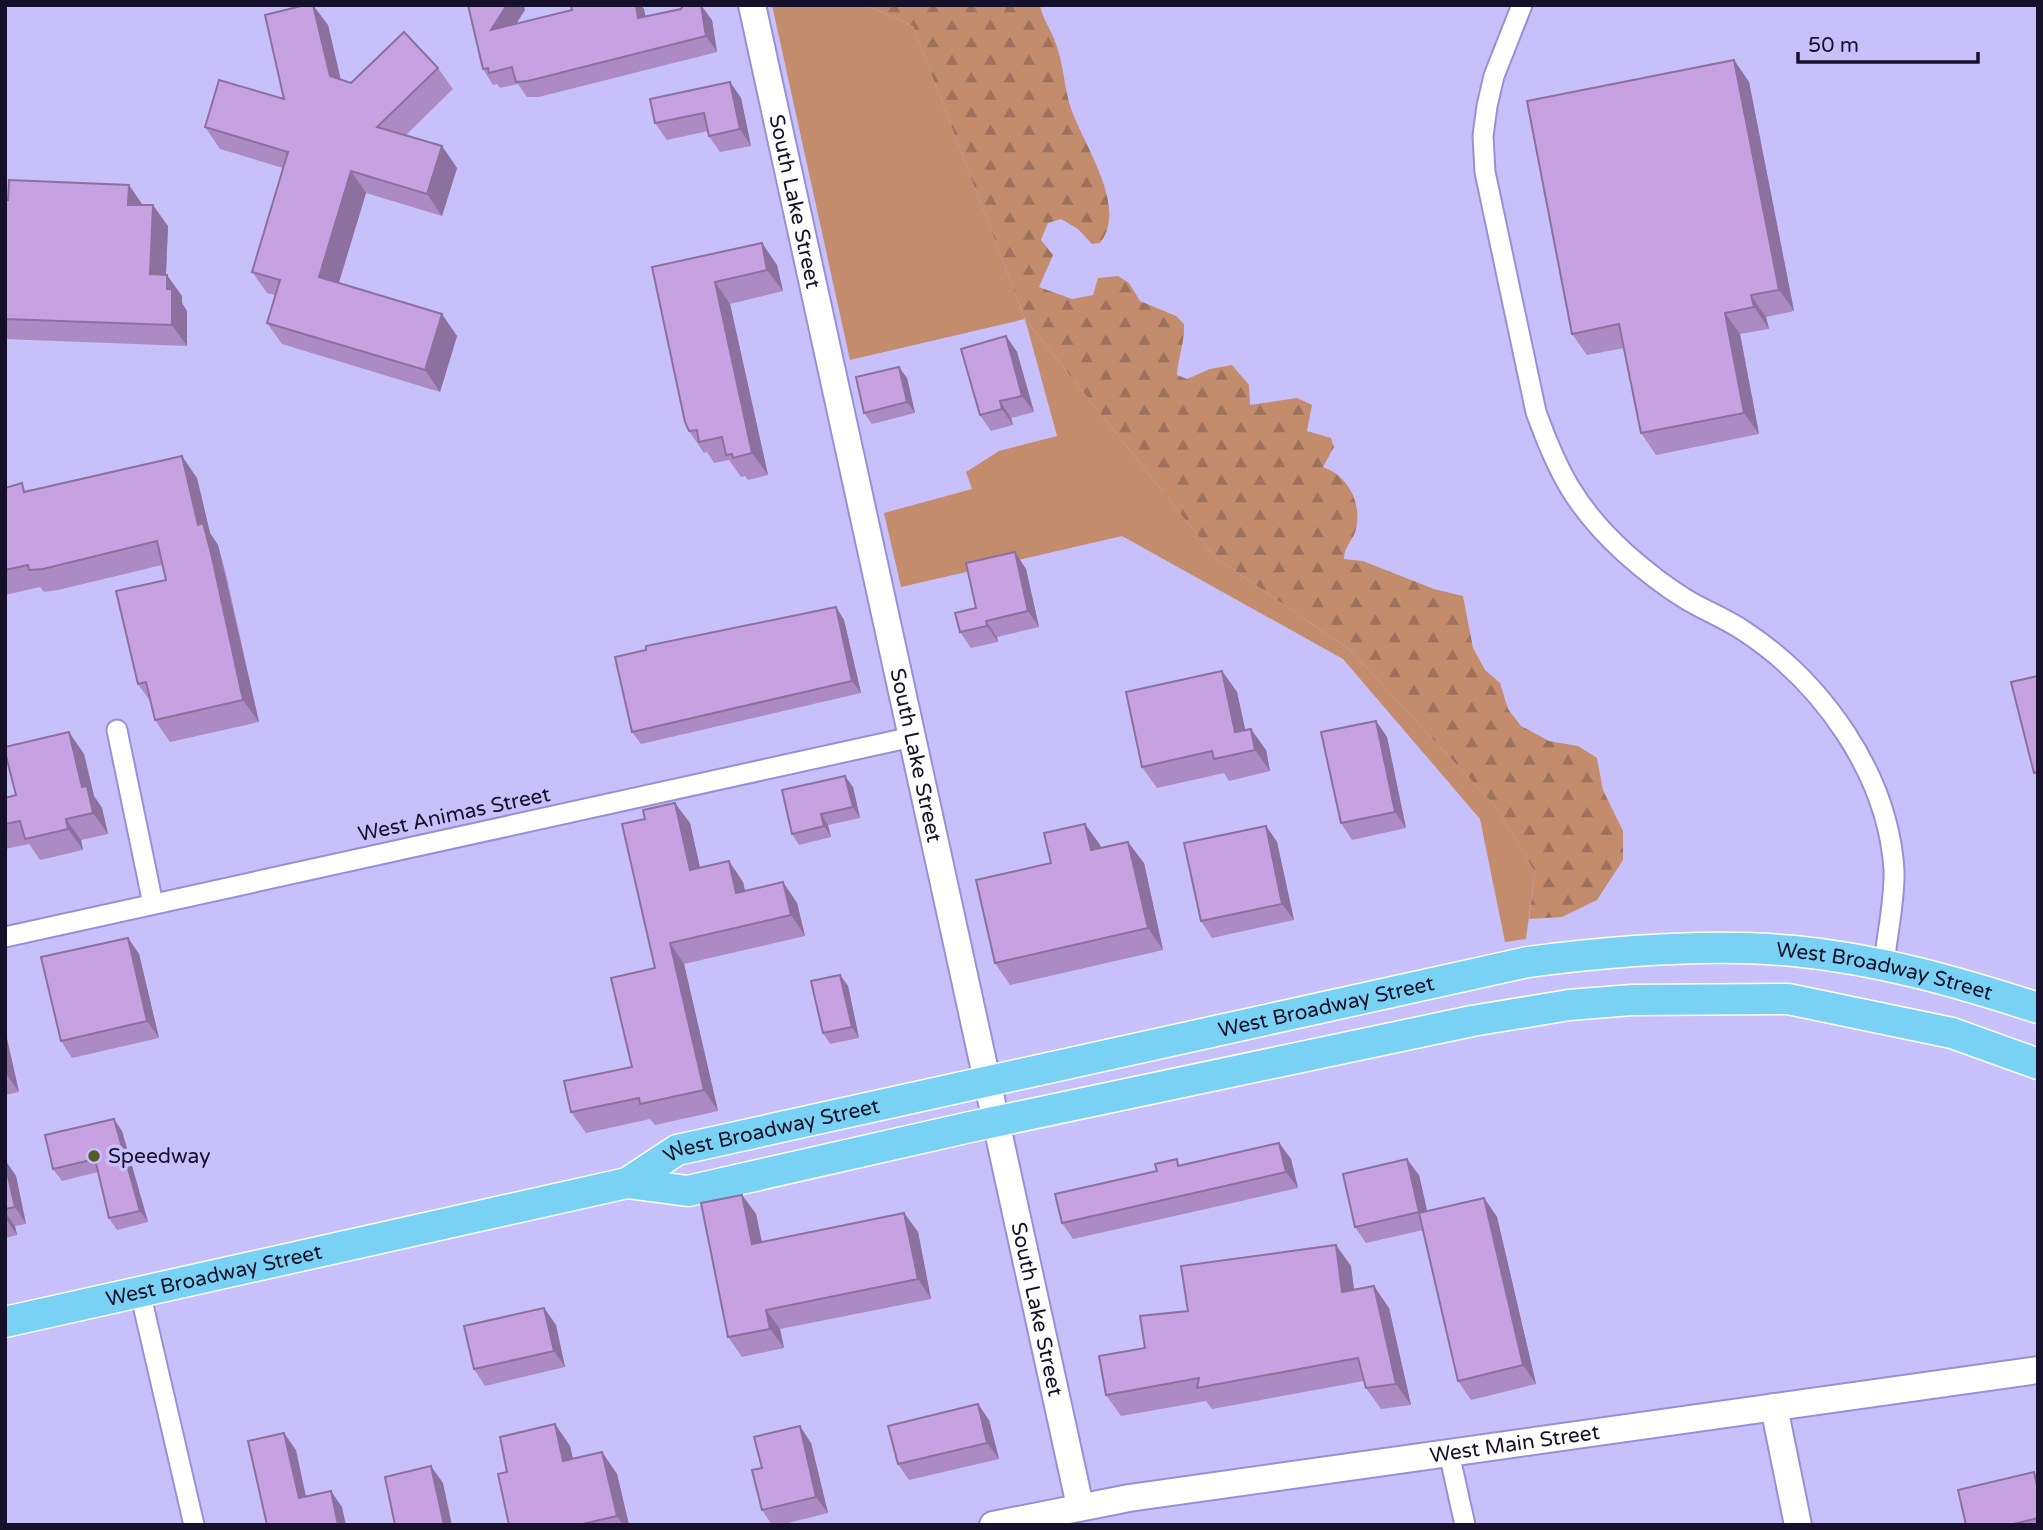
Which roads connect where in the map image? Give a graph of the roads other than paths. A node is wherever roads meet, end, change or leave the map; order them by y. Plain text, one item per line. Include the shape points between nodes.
1 (752, 5) edge
2 (1522, 5) edge
3 (117, 730) dead end
4 (912, 737) junction
5 (153, 904) junction
6 (5, 937) edge
7 (1884, 965) junction
8 (2038, 1008) edge
9 (2038, 1064) edge
10 (987, 1084) junction
11 (997, 1121) junction
12 (627, 1182) junction
13 (140, 1292) junction
14 (5, 1322) edge
15 (2038, 1370) edge
16 (1774, 1407) junction
17 (1449, 1453) junction
18 (1080, 1506) junction
19 (194, 1525) edge
20 (993, 1525) edge
21 (1465, 1525) edge
22 (1798, 1525) edge

1 - 4 main road, South Lake Street
2 - 7 street via 1493,76 1483,136 1485,172 1530,385 1549,448 1562,479 1624,552 1685,599 1772,650 1839,725 1868,774 1894,870
3 - 5 street
4 - 5 street, West Animas Street
4 - 10 main road, South Lake Street
5 - 6 street, West Animas Street
7 - 8 main road, West Broadway Street via 1962,983
7 - 10 main road, West Broadway Street via 1793,951 1661,949 1540,961 1462,974
9 - 11 main road, West Broadway Street via 1952,1033 1788,999 1632,1000 1472,1021
10 - 11 main road, South Lake Street
10 - 12 main road, West Broadway Street via 677,1150
11 - 12 main road, West Broadway Street via 688,1191
11 - 18 main road, South Lake Street
12 - 13 main road, West Broadway Street
13 - 14 main road, West Broadway Street
13 - 19 street
15 - 16 main road, West Main Street
16 - 17 main road, West Main Street
16 - 22 main road
17 - 18 main road, West Main Street
17 - 21 street
18 - 20 main road, West Main Street

